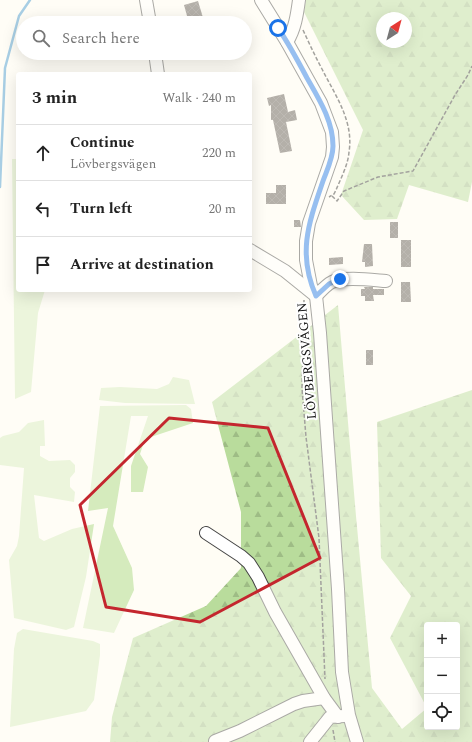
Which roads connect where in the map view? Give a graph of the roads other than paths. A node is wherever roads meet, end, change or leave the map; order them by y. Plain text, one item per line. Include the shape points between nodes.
1 (146, 0) edge
2 (261, 0) edge
3 (300, 0) edge
4 (149, 16) edge
5 (288, 42) junction
6 (155, 60) edge
7 (158, 72) edge
8 (252, 251) edge
9 (386, 280) dead end
10 (316, 296) junction
11 (206, 533) dead end
12 (324, 698) junction
13 (344, 716) junction
14 (215, 741) dead end
15 (310, 742) edge
16 (357, 742) edge

1 - 4 street
2 - 5 street, LÖVBERGSVÄGEN
3 - 5 street via 293,34
5 - 10 street, LÖVBERGSVÄGEN via 321,103 333,140 332,156 309,223 306,241 306,260 311,286
6 - 7 street
8 - 10 street via 285,271
9 - 10 street via 340,279 329,284
10 - 13 street, LÖVBERGSVÄGEN via 336,556
11 - 12 street via 241,556 254,571 274,612
12 - 13 street
12 - 14 street via 294,704
13 - 15 street via 330,717
13 - 16 street, LÖVBERGSVÄGEN

